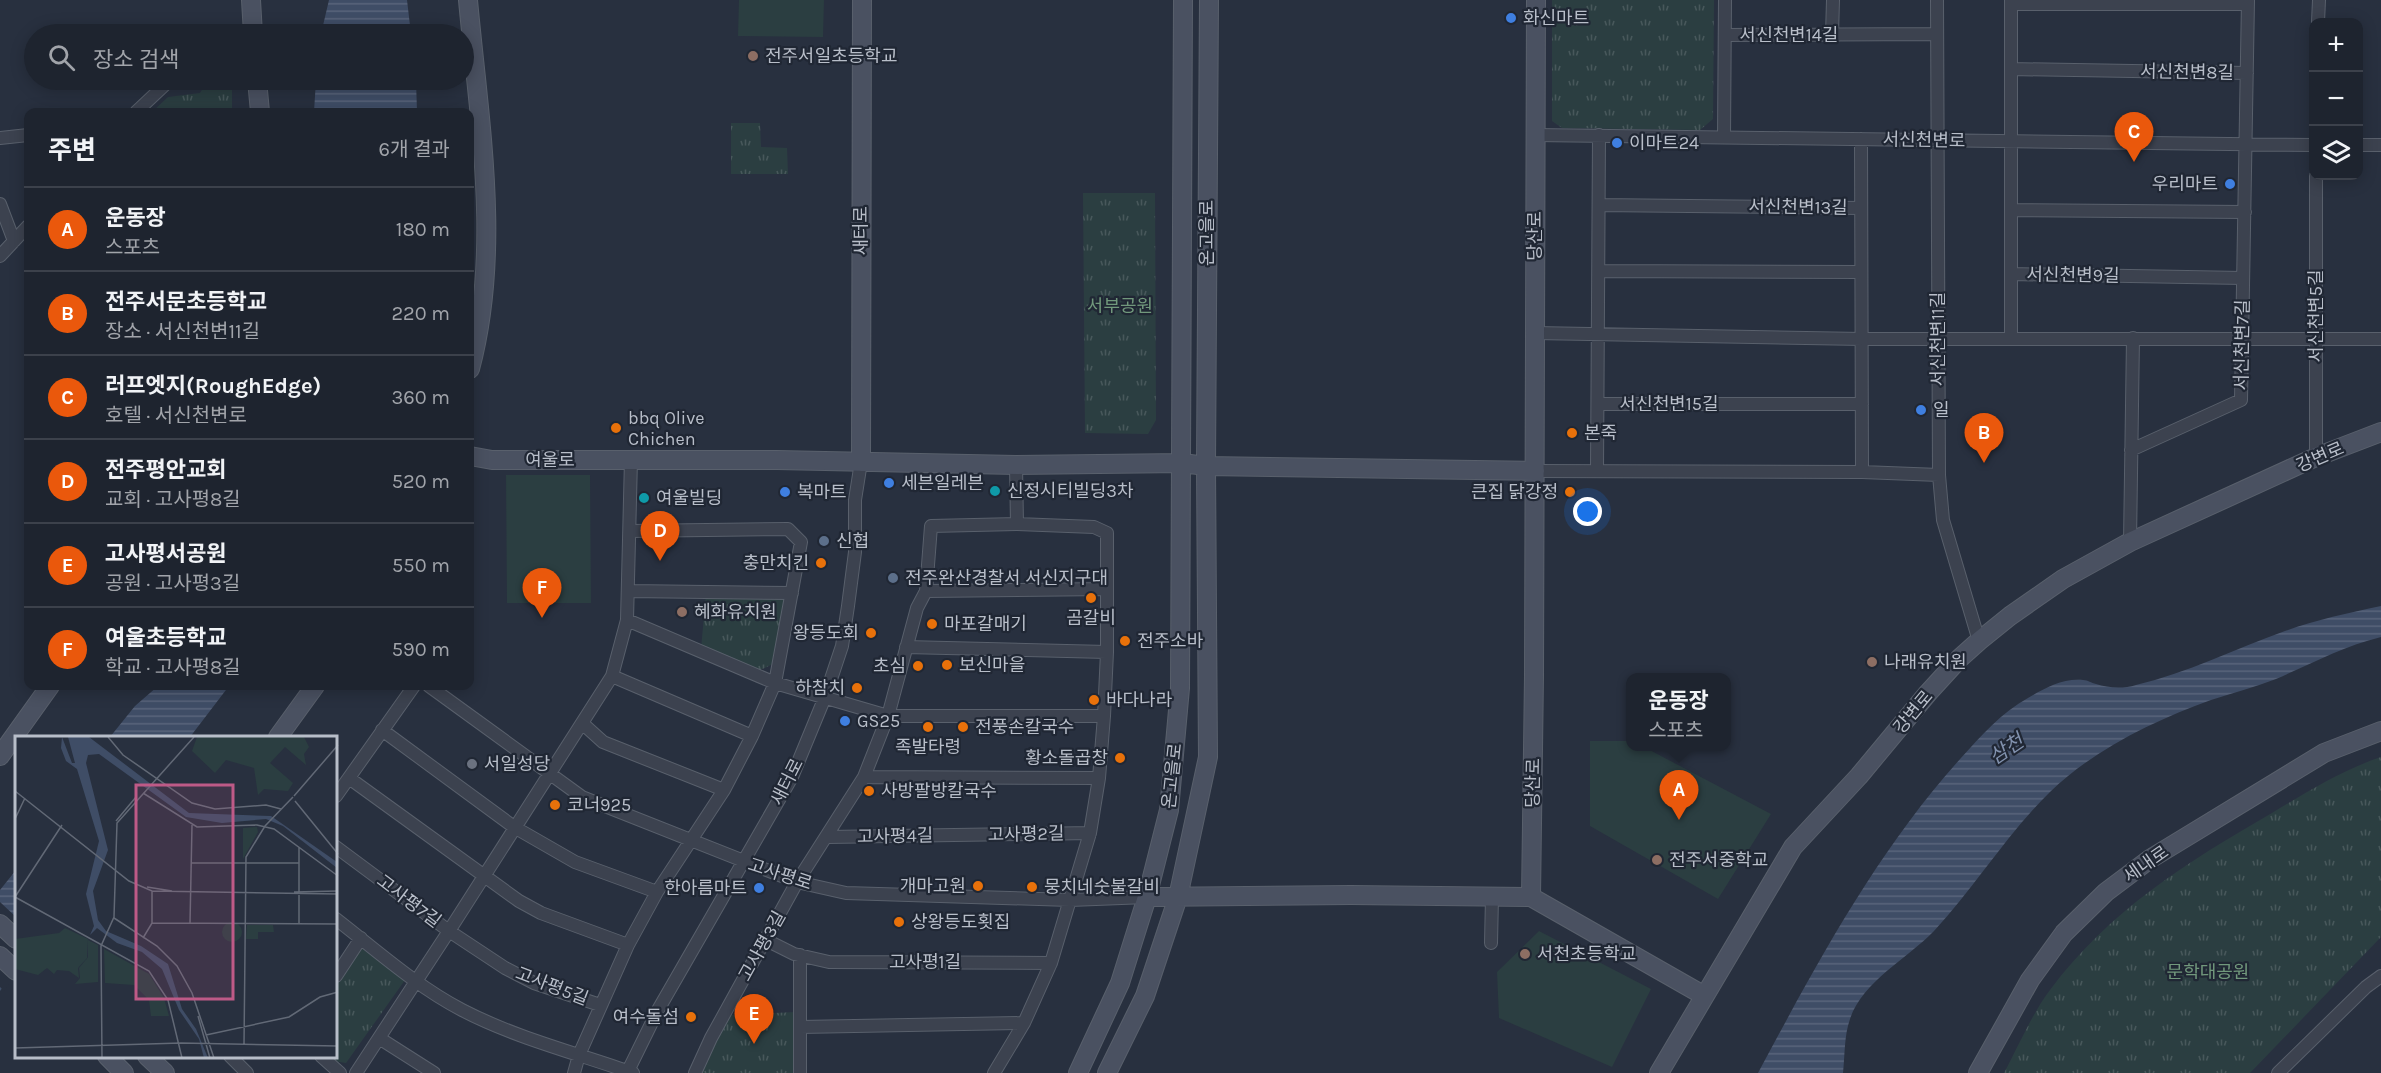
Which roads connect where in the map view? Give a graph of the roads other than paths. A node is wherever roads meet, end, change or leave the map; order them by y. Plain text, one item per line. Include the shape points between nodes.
1 (251, 0) edge
2 (468, 0) edge
3 (862, 0) edge
4 (1183, 0) edge
5 (1209, 0) edge
6 (1536, 0) edge
7 (1725, 0) edge
8 (1833, 0) edge
9 (1937, 0) edge
10 (2319, 0) edge
11 (2011, 2) edge
12 (2248, 2) edge
13 (2319, 18) edge
14 (253, 24) edge
15 (470, 24) edge
16 (1937, 34) junction
17 (1725, 35) junction
18 (1832, 35) junction
19 (474, 66) edge
20 (2011, 69) junction
21 (2247, 74) junction
22 (159, 90) edge
23 (258, 90) edge
24 (140, 108) edge
25 (260, 108) edge
26 (24, 135) edge
27 (1535, 135) junction
28 (1599, 135) junction
29 (1724, 137) junction
30 (0, 138) edge
31 (1861, 139) junction
32 (1937, 140) junction
33 (2011, 141) junction
34 (2246, 144) junction
35 (2309, 145) edge
36 (2363, 145) edge
37 (2381, 146) edge
38 (2316, 180) edge
39 (0, 204) edge
40 (1599, 204) junction
41 (1861, 208) junction
42 (2011, 210) junction
43 (2245, 212) junction
44 (24, 230) edge
45 (14, 241) junction
46 (0, 256) edge
47 (1599, 271) junction
48 (1861, 272) junction
49 (2010, 274) junction
50 (2135, 276) joint
51 (2244, 278) junction
52 (1535, 333) junction
53 (1598, 333) junction
54 (1938, 338) junction
55 (2010, 338) junction
56 (2133, 338) junction
57 (1862, 339) junction
58 (2242, 339) junction
59 (2316, 339) junction
60 (2381, 339) edge
61 (474, 345) edge
62 (1598, 404) junction
63 (1862, 404) junction
64 (2381, 432) edge
65 (2131, 450) junction
66 (474, 457) edge
67 (2316, 457) junction
68 (631, 459) junction
69 (861, 462) junction
70 (1182, 463) junction
71 (1016, 465) junction
72 (1206, 466) junction
73 (1535, 471) junction
74 (1598, 471) junction
75 (1862, 472) junction
76 (1939, 475) junction
77 (1017, 524) junction
78 (630, 531) junction
79 (2130, 542) junction
80 (1107, 589) junction
81 (629, 591) junction
82 (926, 591) junction
83 (792, 593) junction
84 (627, 620) junction
85 (1979, 641) junction
86 (906, 647) junction
87 (1107, 652) junction
88 (612, 676) junction
89 (775, 683) junction
90 (47, 690) edge
91 (312, 690) edge
92 (411, 690) edge
93 (434, 690) edge
94 (825, 697) junction
95 (888, 716) junction
96 (1104, 716) junction
97 (582, 723) junction
98 (382, 730) junction
99 (2381, 731) edge
100 (279, 736) edge
101 (752, 736) junction
102 (0, 756) edge
103 (548, 774) junction
104 (864, 777) junction
105 (349, 778) junction
106 (1099, 778) junction
107 (724, 790) junction
108 (338, 793) edge
109 (514, 827) junction
110 (1090, 833) junction
111 (961, 835) joint
112 (828, 837) junction
113 (692, 840) junction
114 (338, 848) edge
115 (744, 863) junction
116 (484, 875) junction
117 (797, 882) junction
118 (657, 892) junction
119 (1147, 897) junction
120 (1178, 897) junction
121 (1492, 897) junction
122 (1531, 897) junction
123 (1070, 900) junction
124 (338, 920) edge
125 (0, 924) edge
126 (449, 931) junction
127 (15, 938) edge
128 (362, 938) junction
129 (766, 940) junction
130 (1491, 943) dead end
131 (628, 945) junction
132 (800, 955) junction
133 (0, 956) edge
134 (1051, 963) junction
135 (505, 968) joint
136 (15, 970) edge
137 (338, 973) edge
138 (2381, 976) edge
139 (416, 980) junction
140 (1703, 995) junction
141 (600, 1005) junction
142 (1024, 1023) junction
143 (800, 1027) junction
144 (379, 1038) junction
145 (579, 1055) junction
146 (109, 1058) edge
147 (149, 1058) edge
148 (232, 1058) edge
149 (323, 1058) edge
150 (629, 1072) edge
151 (124, 1073) edge
152 (165, 1073) edge
153 (247, 1073) edge
154 (340, 1073) edge
155 (356, 1073) edge
156 (434, 1073) edge
157 (574, 1073) edge
158 (695, 1073) edge
159 (800, 1073) edge
160 (994, 1073) edge
161 (1078, 1073) edge
162 (1107, 1073) edge
163 (1659, 1073) edge
164 (1978, 1073) edge
165 (2278, 1073) edge

1 - 14 street
2 - 15 street
3 - 69 street, 새터로
4 - 70 street, 온고을로
5 - 72 street, 온고을로
6 - 27 street, 당산로
7 - 17 street, 서신천변14길
8 - 18 street
9 - 16 street, 서신천변11길
10 - 13 street
11 - 12 street, 서신천변8길
11 - 20 street, 서신천변9길
12 - 21 street, 서신천변8길
16 - 18 street, 서신천변14길
16 - 32 street, 서신천변11길
17 - 18 street, 서신천변14길
17 - 29 street, 서신천변14길
19 - 61 street via 486,244
20 - 21 street, 서신천변8길
20 - 33 street, 서신천변9길
21 - 34 street, 서신천변8길
22 - 24 street
23 - 25 street
26 - 30 street
27 - 28 street, 서신천변로
27 - 52 street, 당산로
28 - 29 street, 서신천변로
28 - 40 street, 서신천변15길
29 - 31 street, 서신천변로
31 - 32 street, 서신천변로
31 - 41 street, 서신천변13길
32 - 33 street, 서신천변로
32 - 54 street, 서신천변11길
33 - 34 street, 서신천변로
33 - 42 street, 서신천변9길
34 - 35 street, 서신천변로
34 - 43 street, 서신천변7길
36 - 37 street
38 - 59 street, 서신천변5길
39 - 45 street
40 - 41 street, 서신천변13길
40 - 47 street, 서신천변15길
41 - 48 street, 서신천변13길
42 - 43 street
42 - 49 street, 서신천변9길
43 - 51 street, 서신천변7길
44 - 45 street
45 - 46 street
47 - 48 street
47 - 53 street, 서신천변15길
48 - 57 street, 서신천변13길
49 - 50 street, 서신천변9길
49 - 55 street, 서신천변9길
50 - 51 street, 서신천변7길
51 - 58 street, 서신천변7길
52 - 53 street
52 - 73 street, 당산로
53 - 57 street
53 - 62 street, 서신천변15길
54 - 55 street
54 - 57 street
54 - 76 street, 서신천변11길
55 - 56 street
56 - 58 street
56 - 65 street
57 - 63 street, 서신천변13길
58 - 59 street
58 - 65 street, 서신천변7길 via 2241,400
59 - 60 street
59 - 67 street, 서신천변5길
62 - 63 street, 서신천변15길
62 - 74 street, 서신천변15길
63 - 75 street, 서신천변13길
64 - 67 street, 강변로
65 - 79 street
66 - 68 street, 여울로 via 492,460
67 - 79 street, 강변로
68 - 69 street
68 - 78 street, 고사평7길
69 - 71 street
69 - 94 street, 새터로 via 855,500 855,552 842,646
70 - 71 street
70 - 72 street
70 - 119 street, 온고을로 via 1180,688 1169,810
71 - 77 street
72 - 73 street
72 - 120 street, 온고을로 via 1208,757
73 - 74 street
73 - 122 street, 당산로
74 - 75 street
75 - 76 street
76 - 85 street, 서신천변11길 via 1943,520
77 - 80 street, 고사평2길 via 1094,527 1107,533
77 - 82 street, 고사평4길 via 931,526
78 - 81 street, 고사평7길
78 - 83 street, 고사평5길 via 788,529 801,542
79 - 85 street, 강변로 via 2062,579
80 - 82 street
80 - 87 street, 고사평2길
81 - 83 street
81 - 84 street, 고사평7길
82 - 86 street, 고사평4길
83 - 89 street, 고사평5길
84 - 88 street, 고사평7길
84 - 89 street
85 - 140 street, 강변로 via 1928,693 1793,847
86 - 87 street
86 - 95 street, 고사평4길
87 - 96 street, 고사평2길
88 - 97 street, 고사평7길
88 - 101 street
89 - 94 street
89 - 101 street, 고사평5길
90 - 102 street
91 - 100 street
92 - 98 street
93 - 103 street, 고사평로
94 - 95 street
94 - 115 street, 새터로 via 792,777
95 - 96 street
95 - 104 street, 고사평4길
96 - 106 street, 고사평2길
97 - 103 street, 고사평7길
97 - 107 street via 603,742
98 - 105 street
98 - 109 street
99 - 164 street, 세내로 via 2316,757 2150,859 2106,892 2064,933 2030,980
101 - 107 street, 고사평5길
103 - 109 street, 고사평7길
103 - 113 street, 고사평로 via 582,797
104 - 106 street
104 - 112 street, 고사평4길
105 - 108 street
105 - 116 street
106 - 110 street, 고사평2길
107 - 113 street, 고사평5길
109 - 116 street, 고사평7길
109 - 118 street via 575,862
110 - 111 street, 고사평2길
110 - 123 street, 고사평2길
111 - 112 street, 고사평4길
112 - 117 street, 고사평4길
113 - 115 street, 고사평로
113 - 118 street, 고사평5길
114 - 126 street, 고사평7길
115 - 117 street, 고사평로
115 - 150 street, 새터로 via 658,1010
116 - 126 street, 고사평7길
116 - 131 street via 541,913
117 - 123 street, 고사평로 via 846,894
117 - 129 street, 고사평3길
118 - 131 street, 고사평5길
119 - 120 street, 고사평로
119 - 123 street, 고사평로
119 - 161 street, 온고을로 via 1120,983
120 - 121 street
120 - 162 street, 온고을로 via 1145,996
121 - 122 street
121 - 130 street
122 - 140 street
123 - 134 street
124 - 128 street
125 - 127 street
126 - 135 street, 고사평7길
126 - 139 street, 고사평7길
128 - 137 street
128 - 139 street
129 - 132 street, 고사평1길
129 - 158 street, 고사평3길
131 - 141 street, 고사평5길
132 - 134 street, 고사평1길 via 829,962
132 - 143 street
133 - 136 street
134 - 142 street
135 - 141 street, 고사평5길 via 534,983
138 - 165 street
139 - 144 street, 고사평7길
139 - 145 street via 460,1009
140 - 163 street, 강변로
141 - 145 street, 고사평5길
142 - 143 street
142 - 160 street
143 - 159 street
144 - 155 street, 고사평7길
144 - 156 street
145 - 150 street
145 - 157 street, 고사평5길
146 - 151 street
147 - 152 street
148 - 153 street
149 - 154 street

